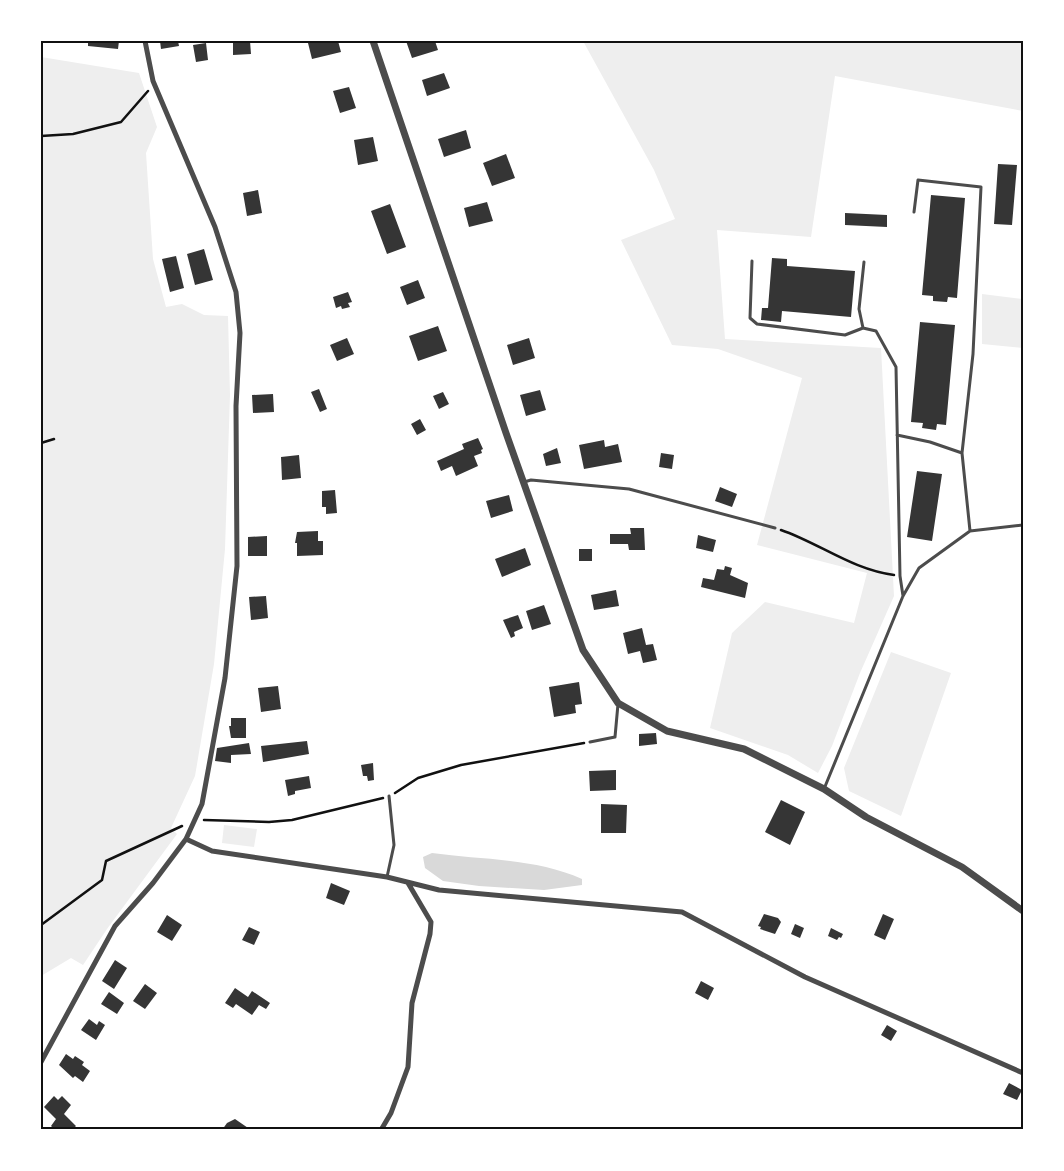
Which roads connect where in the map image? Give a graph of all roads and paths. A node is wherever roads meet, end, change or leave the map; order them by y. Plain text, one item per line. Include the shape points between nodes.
1 (145, 41) edge
2 (373, 41) edge
3 (142, 96) dead end
4 (41, 136) edge
5 (914, 212) dead end
6 (752, 261) dead end
7 (864, 262) dead end
8 (863, 328) junction
9 (897, 435) junction
10 (54, 440) dead end
11 (41, 443) edge
12 (962, 453) junction
13 (523, 482) junction
14 (1023, 525) edge
15 (775, 528) joint
16 (970, 531) junction
17 (900, 576) junction
18 (903, 596) junction
19 (618, 703) junction
20 (590, 742) joint
21 (824, 789) junction
22 (389, 796) junction
23 (195, 821) junction
24 (186, 838) junction
25 (387, 876) junction
26 (408, 883) junction
27 (1023, 911) edge
28 (41, 925) edge
29 (41, 1062) edge
30 (1023, 1073) edge
31 (382, 1130) edge

1 - 23 street via 153,81 215,227 236,292 240,333 236,406 237,566 225,678 202,804
2 - 13 street
3 - 4 path via 121,122 73,134
5 - 12 lane via 918,180 981,187 973,354
6 - 8 lane via 750,318 757,324 845,335
7 - 8 lane via 859,309
8 - 9 lane via 876,331 896,367
9 - 12 lane
9 - 17 lane
10 - 11 path
12 - 16 lane
13 - 15 lane via 531,480 629,489
13 - 19 street via 583,650
14 - 16 lane
15 - 17 path via 806,538 864,568
16 - 18 lane via 920,568
17 - 18 lane
18 - 21 lane
19 - 20 lane via 616,737
19 - 21 street via 667,731 744,749
20 - 22 path via 461,765 418,778
21 - 27 street via 866,817 962,867
22 - 23 path via 292,820
22 - 25 lane via 394,845
23 - 24 street
23 - 28 path via 106,860 102,880
24 - 25 street via 212,851
24 - 29 street via 153,883 115,926
25 - 26 street
26 - 30 street via 439,890 682,912 813,981
26 - 31 street via 431,922 430,934 412,1003 408,1067

